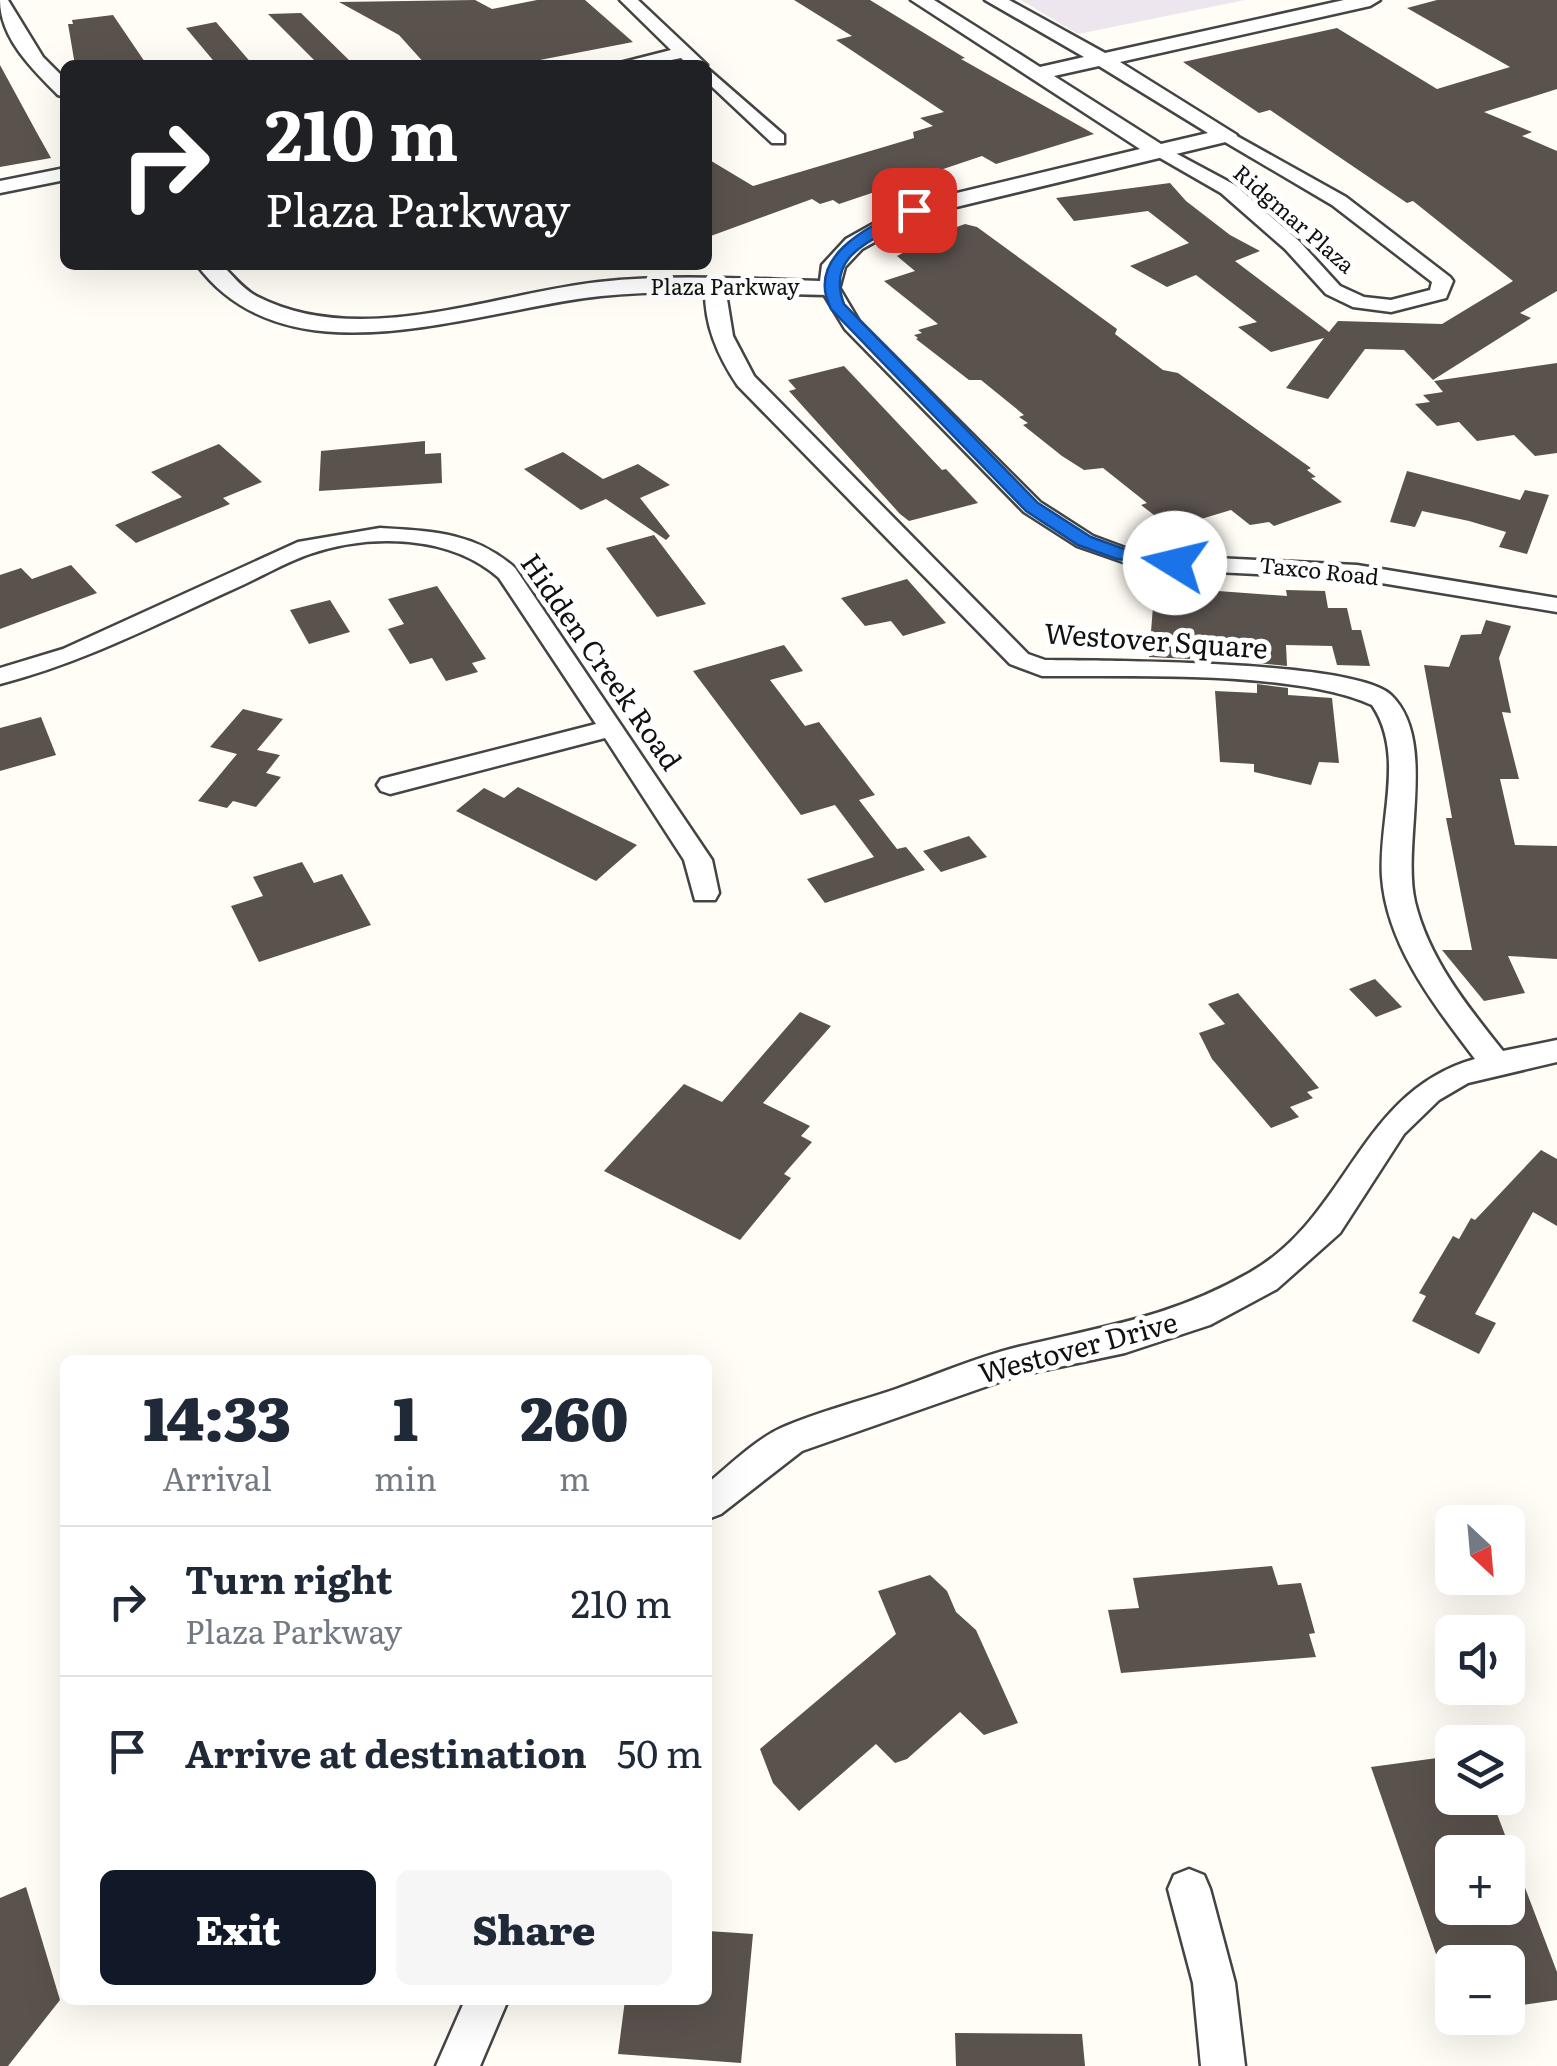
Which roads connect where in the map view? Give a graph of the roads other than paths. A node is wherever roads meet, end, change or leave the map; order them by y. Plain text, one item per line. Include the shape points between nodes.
1 (628, 0) edge
2 (921, 0) edge
3 (995, 0) edge
4 (1281, 0) edge
5 (1370, 0) edge
6 (1318, 5) edge
7 (1, 8) edge
8 (1075, 43) junction
9 (1012, 57) junction
10 (692, 59) edge
11 (1102, 60) junction
12 (1036, 74) junction
13 (712, 78) edge
14 (60, 86) edge
15 (1226, 135) junction
16 (778, 139) dead end
17 (1157, 151) junction
18 (60, 175) edge
19 (0, 188) edge
20 (214, 270) edge
21 (715, 287) junction
22 (830, 288) junction
23 (1557, 606) edge
24 (0, 676) edge
25 (614, 728) junction
26 (390, 785) dead end
27 (704, 893) dead end
28 (1557, 1051) edge
29 (1496, 1064) junction
30 (712, 1501) edge
31 (1189, 1889) dead end
32 (485, 2005) edge
33 (458, 2066) edge
34 (1223, 2066) edge

1 - 10 street
2 - 9 street, Ridgmar Plaza
3 - 8 street, Ridgmar Plaza
4 - 8 street
5 - 6 street
6 - 11 street
7 - 14 street
8 - 9 street
8 - 11 street, Ridgmar Plaza
9 - 12 street, Ridgmar Plaza
11 - 12 street
11 - 15 street, Ridgmar Plaza
12 - 17 street, Ridgmar Plaza
13 - 16 street
15 - 17 street, Plaza Parkway
15 - 17 street, Ridgmar Plaza via 1306,177 1383,230 1443,281 1439,294 1391,306 1360,303 1333,290 1228,189
17 - 22 street, Plaza Parkway via 914,210 854,244 834,265
18 - 19 street
20 - 21 street, Plaza Parkway via 243,302 300,321 382,324 559,293
21 - 22 street, Plaza Parkway
21 - 29 street, Westover Square via 714,309 732,363 746,381 1020,659 1042,668 1352,684 1382,700 1396,730 1403,784 1396,875 1407,926 1453,1008
22 - 23 street, Taxco Road via 852,324 1032,507 1085,541 1175,563 1357,572
24 - 25 street, Hidden Creek Road via 72,654 306,547 380,535 446,539 488,556 507,573
25 - 26 street
25 - 27 street, Hidden Creek Road via 698,860
28 - 29 street, Westover Drive
29 - 30 street, Westover Drive via 1428,1092 1393,1126 1329,1224 1265,1280 1198,1315 1014,1362 790,1440
31 - 34 street via 1214,1983
32 - 33 street

